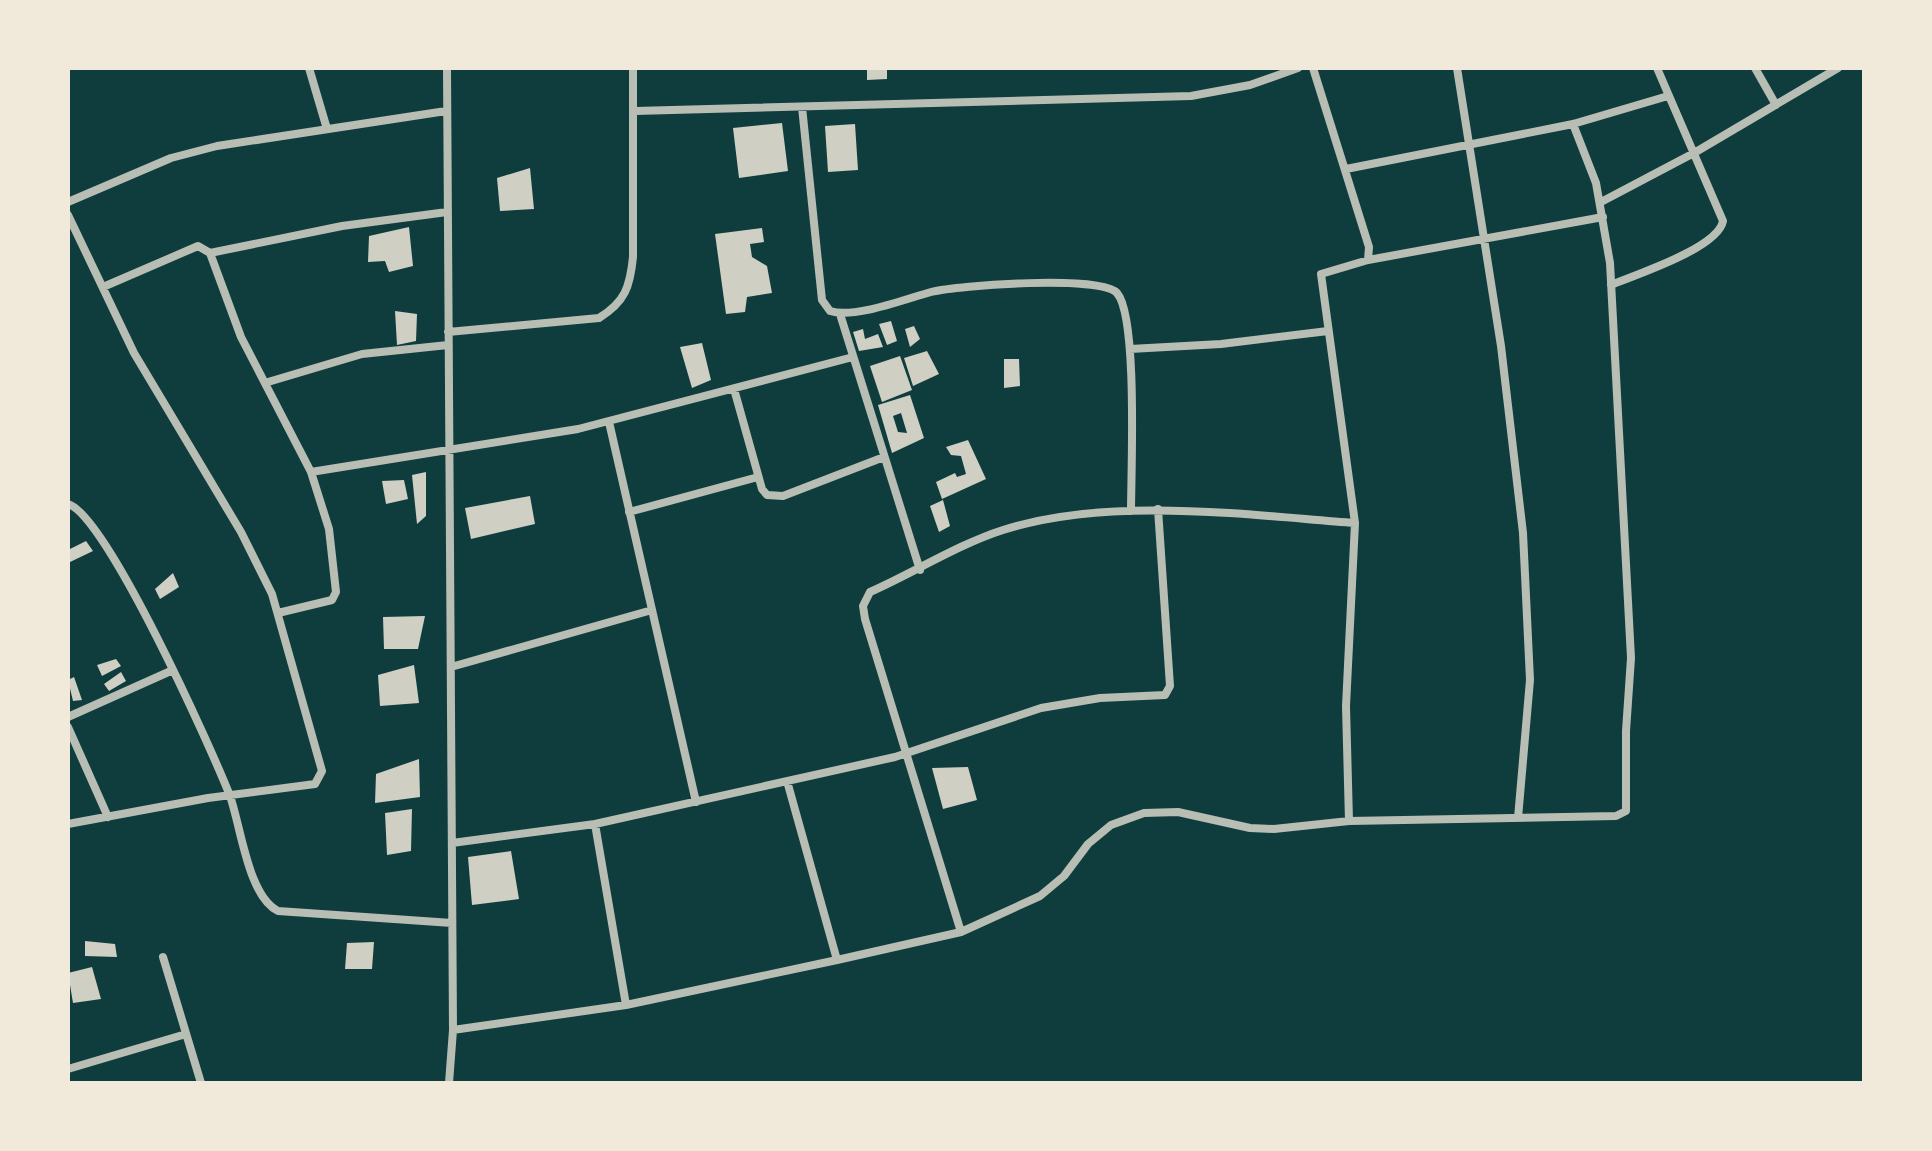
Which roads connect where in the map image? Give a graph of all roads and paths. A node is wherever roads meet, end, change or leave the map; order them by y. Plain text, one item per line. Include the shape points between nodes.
1 (309, 68) edge
2 (447, 68) edge
3 (633, 68) edge
4 (1298, 68) edge
5 (1313, 68) edge
6 (1457, 68) edge
7 (1657, 68) edge
8 (1755, 68) edge
9 (1838, 68) edge
10 (1668, 96) junction
11 (1776, 105) junction
12 (802, 107) junction
13 (446, 111) junction
14 (635, 111) junction
15 (1573, 124) junction
16 (327, 129) junction
17 (1470, 146) junction
18 (1694, 153) junction
19 (1346, 169) junction
20 (68, 202) edge
21 (1601, 202) junction
22 (447, 212) junction
23 (68, 215) edge
24 (1603, 217) junction
25 (1485, 241) junction
26 (210, 253) junction
27 (1368, 260) junction
28 (1611, 285) junction
29 (103, 287) junction
30 (840, 314) junction
31 (1328, 331) junction
32 (448, 332) junction
33 (448, 345) junction
34 (1130, 349) junction
35 (853, 357) junction
36 (268, 382) junction
37 (734, 389) junction
38 (609, 422) junction
39 (449, 450) junction
40 (884, 457) junction
41 (311, 472) junction
42 (758, 477) junction
43 (68, 504) edge
44 (1158, 509) junction
45 (1131, 511) junction
46 (629, 512) junction
47 (1355, 523) junction
48 (920, 570) junction
49 (652, 610) junction
50 (278, 613) junction
51 (451, 667) junction
52 (173, 670) junction
53 (68, 717) edge
54 (68, 727) edge
55 (906, 753) junction
56 (787, 781) junction
57 (230, 796) junction
58 (696, 802) junction
59 (108, 817) junction
60 (1518, 818) junction
61 (1349, 821) junction
62 (68, 824) edge
63 (595, 824) junction
64 (452, 843) junction
65 (452, 923) junction
66 (961, 932) junction
67 (163, 957) dead end
68 (837, 960) junction
69 (626, 1005) junction
70 (453, 1030) junction
71 (186, 1034) junction
72 (68, 1069) edge
73 (201, 1083) edge
74 (449, 1083) edge

1 - 16 street
2 - 13 street
3 - 14 street
4 - 12 street via 1250,85 1191,96
5 - 19 street
6 - 17 street
7 - 10 street
8 - 11 street
9 - 11 street
10 - 15 street
10 - 18 street
11 - 18 street
12 - 14 street
12 - 30 street via 822,300
13 - 16 street
13 - 22 street
14 - 32 street via 633,257 630,285 620,305 599,318
15 - 17 street
15 - 21 street
16 - 20 street via 171,158
17 - 19 street
17 - 25 street
18 - 21 street
18 - 28 street via 1723,221 1721,229 1707,242
19 - 27 street via 1369,247
21 - 24 street
22 - 26 street via 342,226
22 - 32 street
23 - 29 street
24 - 25 street
24 - 28 street
25 - 27 street
25 - 60 street via 1527,585 1530,680
26 - 29 street via 198,246
26 - 36 street via 241,337
27 - 31 street via 1321,274
28 - 60 street via 1631,658 1628,807 1616,816
29 - 50 street via 157,394 241,532
30 - 34 street via 942,289 1058,282 1107,286 1124,305
30 - 35 street
31 - 34 street
31 - 47 street
32 - 33 street
33 - 36 street via 362,354
33 - 39 street
34 - 45 street
35 - 37 street
35 - 40 street
36 - 41 street
37 - 38 street
37 - 42 street
38 - 39 street
38 - 46 street
39 - 41 street
39 - 51 street
40 - 42 street via 783,496 767,495
40 - 48 street
41 - 50 street via 329,529 336,592 325,604
42 - 46 street
43 - 52 street via 80,508 103,538
44 - 45 street
44 - 47 street
44 - 55 street via 1168,692 1041,708
45 - 48 street via 1010,527
46 - 49 street
47 - 61 street via 1346,706
48 - 55 street via 870,592 863,606
49 - 51 street
49 - 58 street
50 - 57 street via 322,771 315,784
51 - 64 street
52 - 53 street
52 - 57 street
54 - 59 street
55 - 56 street
55 - 66 street
56 - 58 street
56 - 68 street
57 - 59 street
57 - 65 street via 267,906
58 - 63 street
59 - 62 street
60 - 61 street
61 - 66 street via 1250,828 1178,812 1144,813 1111,825 1040,896
63 - 64 street
63 - 69 street
64 - 65 street
65 - 70 street
66 - 68 street
67 - 71 street
68 - 69 street
69 - 70 street
70 - 74 street
71 - 72 street
71 - 73 street

